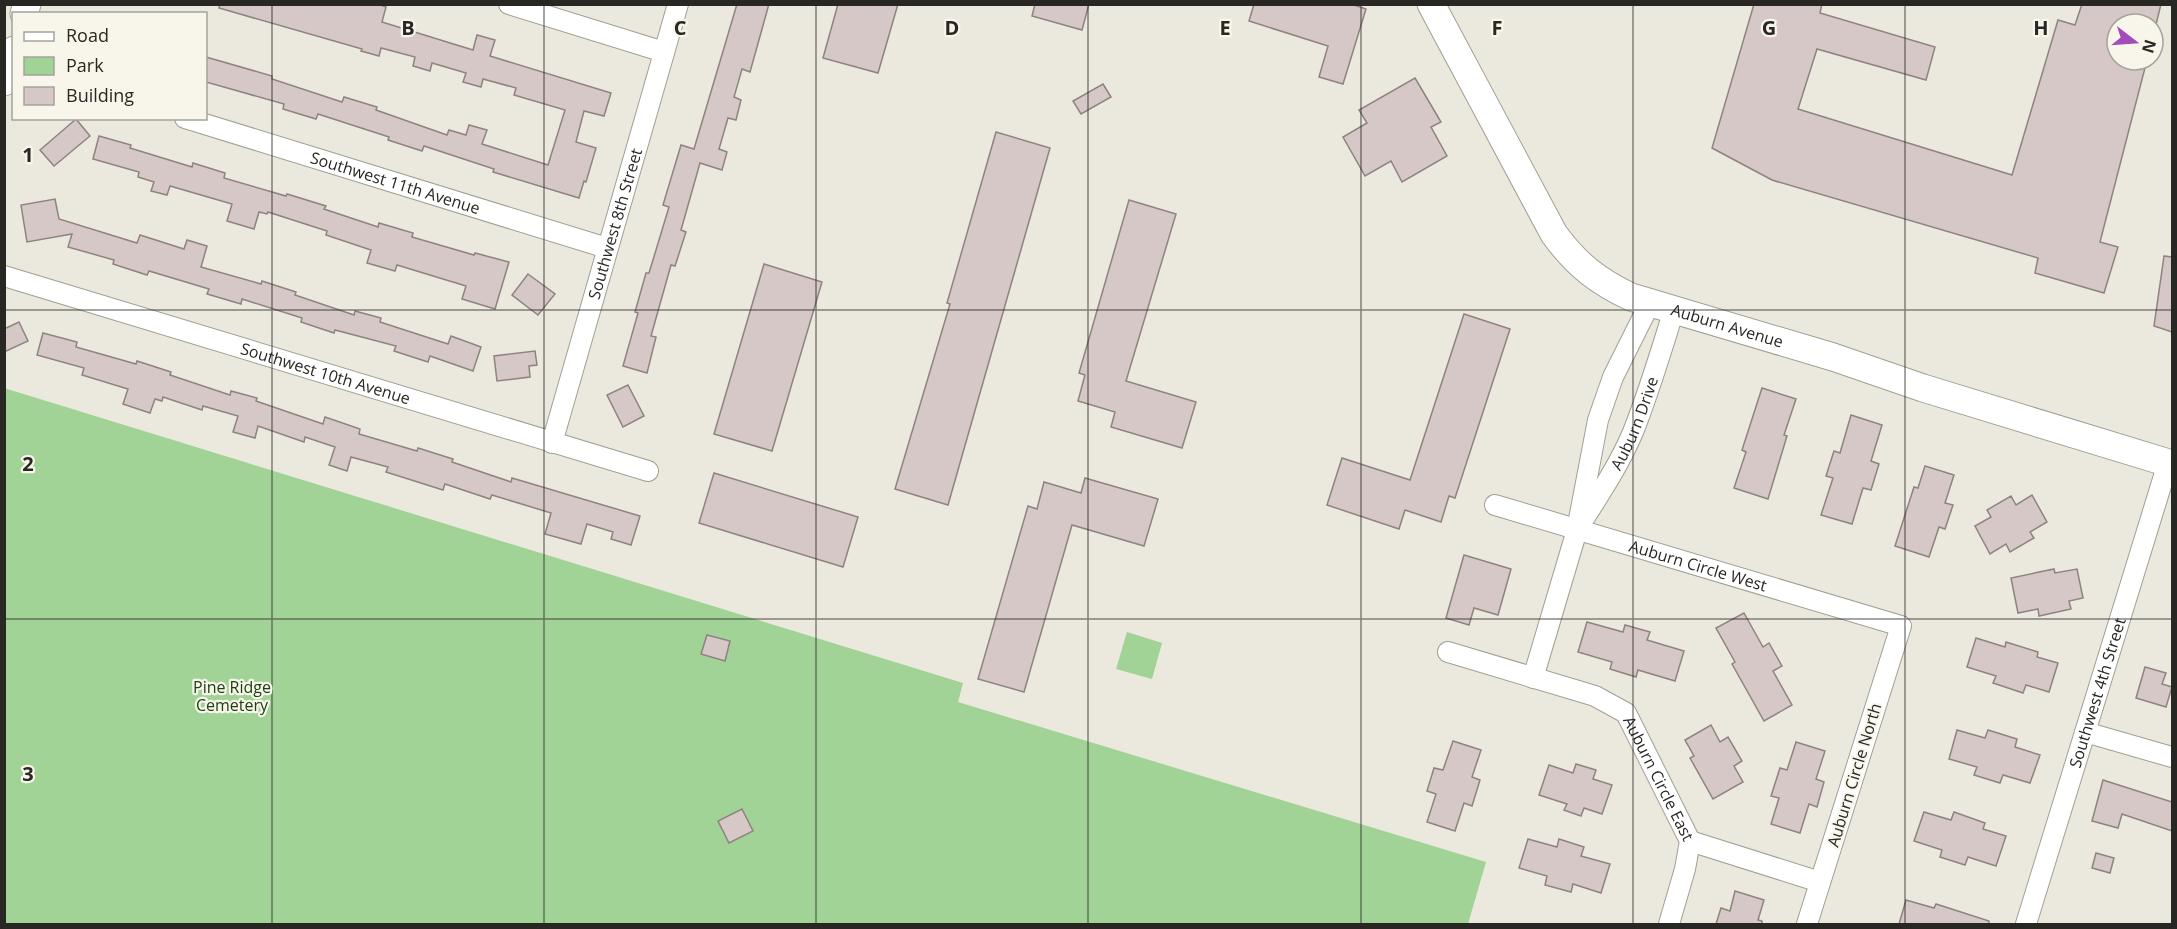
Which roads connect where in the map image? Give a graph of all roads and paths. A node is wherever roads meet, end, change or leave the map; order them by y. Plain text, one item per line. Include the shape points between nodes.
1 (509, 4) edge
2 (678, 4) edge
3 (1431, 4) edge
4 (664, 52) junction
5 (191, 120) edge
6 (607, 248) junction
7 (4, 276) edge
8 (1662, 306) junction
9 (552, 443) junction
10 (2170, 463) edge
11 (648, 471) dead end
12 (1495, 505) dead end
13 (1577, 530) junction
14 (1901, 627) joint
15 (1448, 652) dead end
16 (1533, 678) junction
17 (2085, 732) junction
18 (2172, 757) edge
19 (1690, 841) junction
20 (1821, 882) junction
21 (1669, 924) edge
22 (1807, 924) edge
23 (2026, 924) edge

1 - 4 street
2 - 4 street, Southwest 8th Street
3 - 8 street, Auburn Avenue via 1554,234 1572,258 1611,288
4 - 6 street, Southwest 8th Street
5 - 6 street, Southwest 11th Avenue
6 - 9 street, Southwest 8th Street
7 - 9 street, Southwest 10th Avenue
8 - 10 street, Auburn Avenue
8 - 13 street, Auburn Drive via 1650,387 1611,477
8 - 13 street, Auburn Drive via 1613,377 1598,420
9 - 11 street, Southwest 10th Avenue
10 - 17 street, Southwest 4th Street
12 - 13 street, Auburn Circle West
13 - 14 street, Auburn Circle West
13 - 16 street, Auburn Drive
14 - 20 street, Auburn Circle North
15 - 16 street, Auburn Circle East
16 - 19 street, Auburn Circle East via 1595,696 1626,713
17 - 18 street
17 - 23 street, Southwest 4th Street
19 - 20 street
19 - 21 street, Auburn Circle East
20 - 22 street, Auburn Circle North

